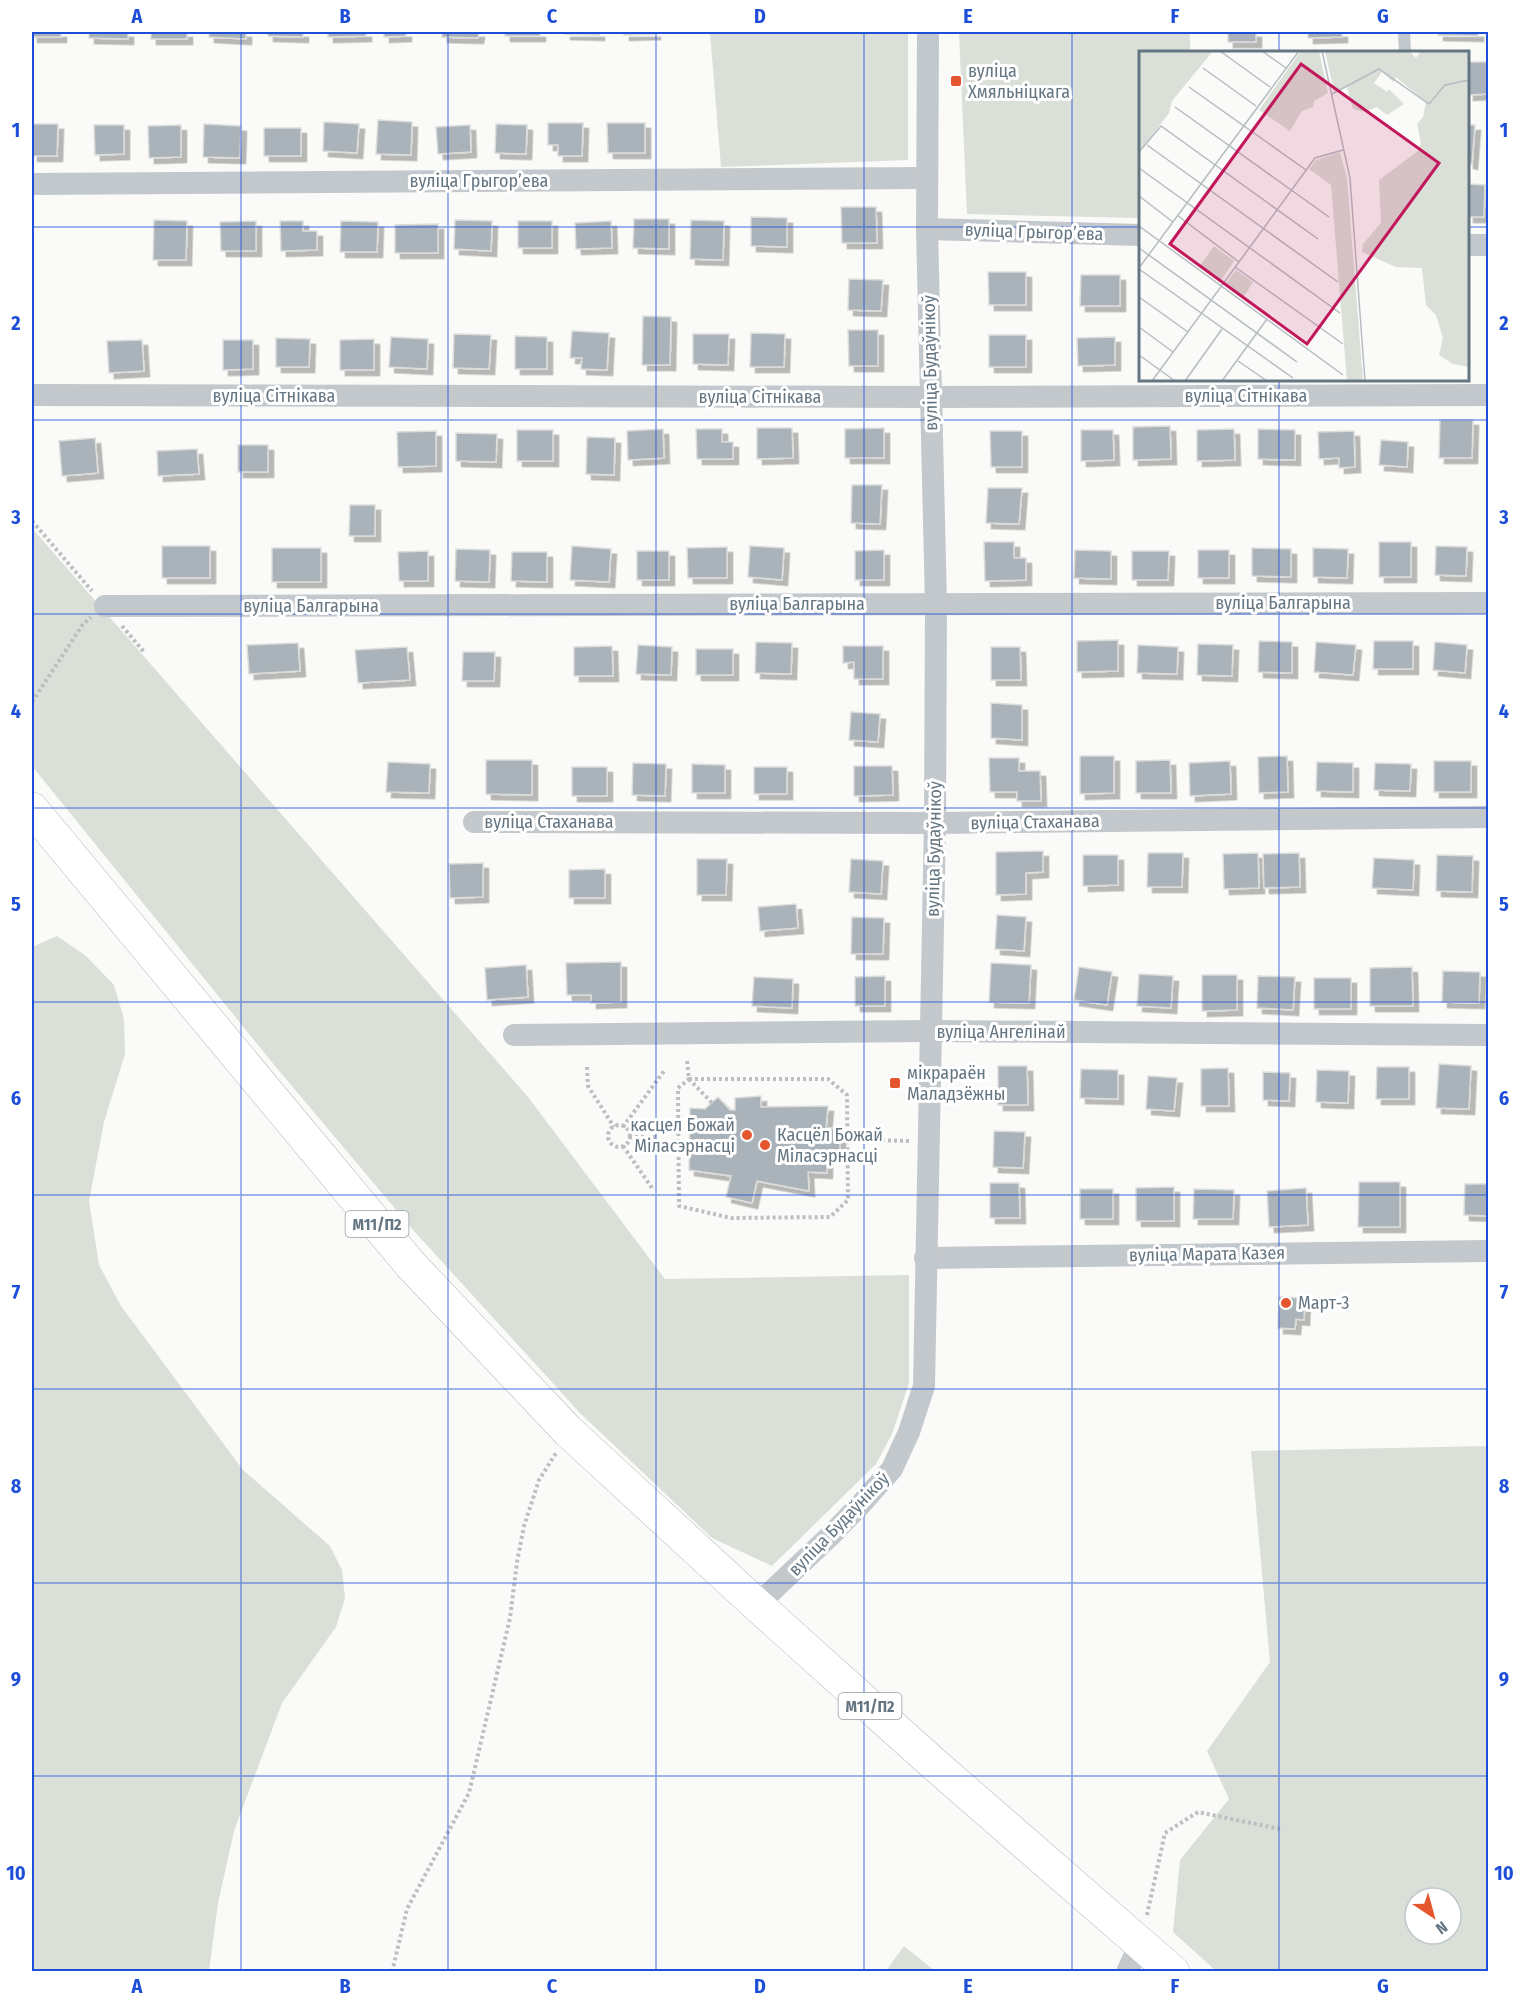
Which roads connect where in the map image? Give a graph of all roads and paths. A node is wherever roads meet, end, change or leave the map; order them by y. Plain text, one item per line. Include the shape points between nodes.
1 (928, 32) edge
2 (1404, 32) edge
3 (1405, 51) edge
4 (927, 178) junction
5 (32, 184) edge
6 (927, 229) junction
7 (1139, 235) edge
8 (1469, 245) edge
9 (1488, 245) edge
10 (32, 395) edge
11 (1488, 395) edge
12 (931, 397) junction
13 (32, 521) edge
14 (1488, 603) edge
15 (936, 604) junction
16 (105, 606) junction
17 (144, 652) dead end
18 (32, 702) edge
19 (32, 809) edge
20 (1488, 817) edge
21 (474, 822) dead end
22 (935, 823) junction
23 (929, 1031) junction
24 (514, 1035) dead end
25 (1488, 1035) edge
26 (687, 1061) dead end
27 (587, 1067) dead end
28 (664, 1071) dead end
29 (689, 1079) junction
30 (712, 1103) dead end
31 (614, 1127) junction
32 (622, 1127) junction
33 (629, 1137) junction
34 (659, 1137) dead end
35 (840, 1139) dead end
36 (848, 1139) junction
37 (927, 1141) junction
38 (623, 1146) junction
39 (652, 1188) dead end
40 (1488, 1251) edge
41 (925, 1258) junction
42 (568, 1431) junction
43 (757, 1605) junction
44 (1280, 1829) dead end
45 (1141, 1942) junction
46 (392, 1971) edge
47 (1127, 1971) edge
48 (1173, 1971) edge

1 - 4 street, вуліца Будаўнікоў
2 - 3 lane
4 - 5 street, вуліца Грыгорʼева
4 - 6 street, вуліца Будаўнікоў
6 - 7 street, вуліца Грыгорʼева
6 - 12 street, вуліца Будаўнікоў
8 - 9 street
10 - 12 street, вуліца Сітнікава
11 - 12 street, вуліца Сітнікава
12 - 15 street, вуліца Будаўнікоў
13 - 16 path
14 - 15 street, вуліца Балгарына
15 - 16 street, вуліца Балгарына
15 - 22 street, вуліца Будаўнікоў
16 - 17 path
16 - 18 path via 83,624
19 - 42 highway, М11/П2 via 411,1264
20 - 22 street, вуліца Стаханава
21 - 22 street, вуліца Стаханава
22 - 23 street, вуліца Будаўнікоў
23 - 24 street, вуліца Ангелінай
23 - 25 street, вуліца Ангелінай
23 - 37 street, вуліца Будаўнікоў
26 - 29 path
27 - 31 path via 588,1086
28 - 32 path
29 - 30 path
29 - 36 path via 828,1079 847,1095
29 - 36 path via 678,1088 679,1206 731,1218 830,1217 848,1200
31 - 32 path
31 - 38 path via 609,1141
32 - 33 path
33 - 34 path
33 - 38 path
35 - 36 path
36 - 37 path
37 - 41 street, вуліца Будаўнікоў
38 - 39 path
40 - 41 street, вуліца Марата Казея
41 - 43 street, вуліца Будаўнікоў via 924,1386 892,1469
42 - 43 highway, М11/П2
42 - 46 path via 539,1480 524,1526 510,1618 469,1793 407,1909
43 - 45 highway, М11/П2 via 982,1807
44 - 45 path via 1198,1812 1165,1833
45 - 47 street
45 - 48 highway, М11/П2

